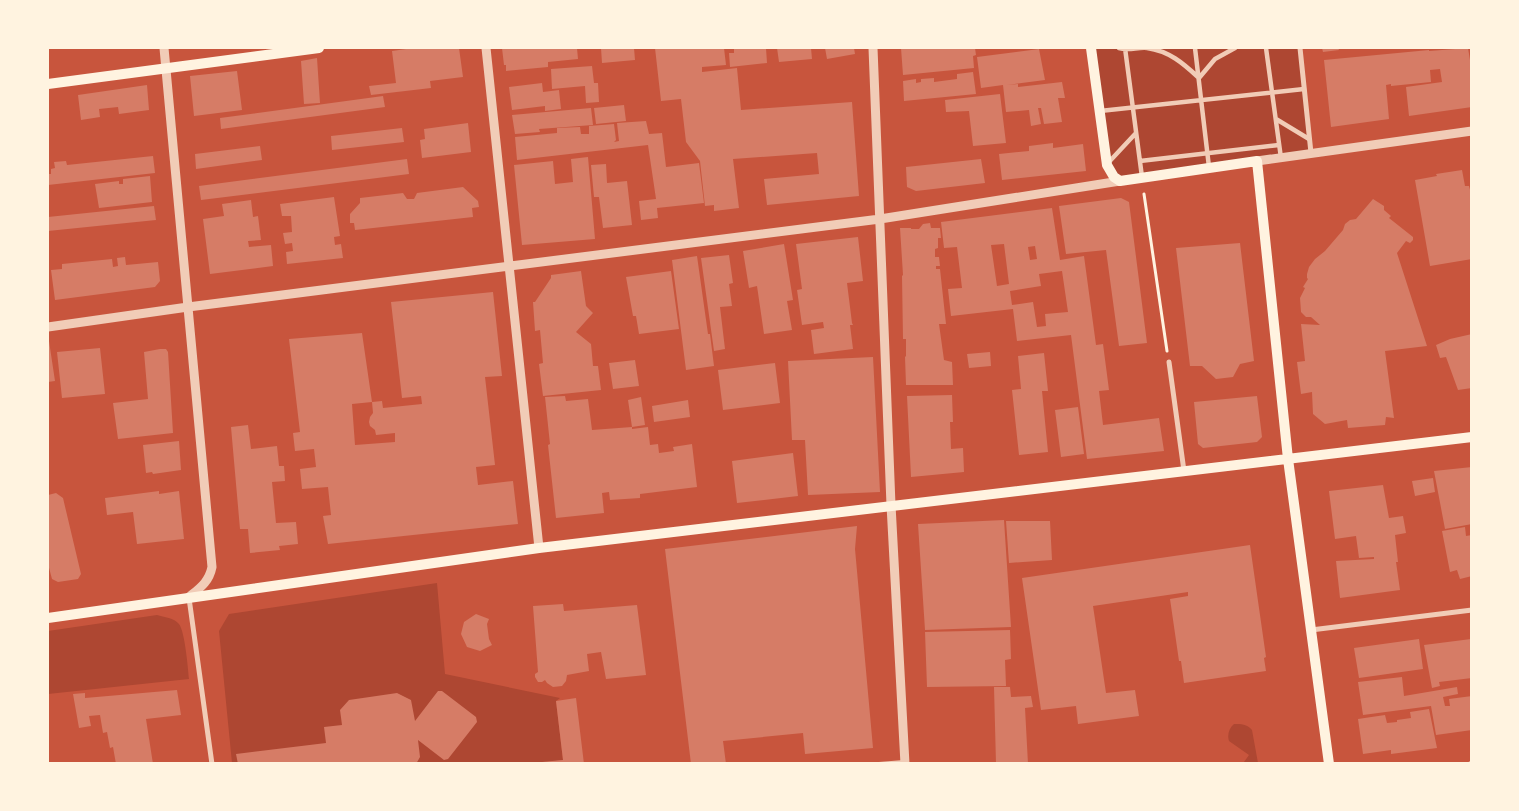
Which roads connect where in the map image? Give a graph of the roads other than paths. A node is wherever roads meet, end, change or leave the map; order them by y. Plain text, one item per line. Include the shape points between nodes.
1 (164, 48) edge
2 (319, 48) edge
3 (486, 48) edge
4 (873, 48) edge
5 (1091, 48) edge
6 (1119, 48) edge
7 (1125, 48) edge
8 (1195, 48) edge
9 (1235, 48) edge
10 (1266, 48) edge
11 (1300, 48) edge
12 (166, 68) junction
13 (1199, 78) junction
14 (48, 84) edge
15 (1304, 89) junction
16 (1272, 93) junction
17 (1201, 100) junction
18 (1133, 108) junction
19 (1100, 111) junction
20 (1276, 119) junction
21 (1472, 131) edge
22 (1136, 132) junction
23 (1309, 139) junction
24 (1279, 146) junction
25 (1311, 153) junction
26 (1207, 154) junction
27 (1281, 158) junction
28 (1140, 161) junction
29 (1257, 161) junction
30 (1107, 165) junction
31 (1209, 168) junction
32 (1142, 178) junction
33 (1120, 182) junction
34 (880, 218) junction
35 (509, 266) junction
36 (188, 307) junction
37 (48, 327) edge
38 (1168, 362) road end
39 (1472, 437) edge
40 (1288, 459) junction
41 (1184, 471) junction
42 (891, 505) junction
43 (540, 548) junction
44 (189, 598) junction
45 (1472, 610) edge
46 (48, 618) edge
47 (1311, 630) junction
48 (905, 763) edge
49 (212, 764) edge
50 (879, 764) edge
51 (1329, 764) edge

1 - 12 street
2 - 12 main road
3 - 35 street
4 - 34 street
5 - 19 main road
6 - 7 street
7 - 13 street via 1146,48 1165,53 1178,59
7 - 18 street
8 - 13 street
9 - 13 street via 1215,59
10 - 16 street
11 - 15 street
12 - 14 main road
12 - 36 street
13 - 17 street
15 - 16 street
15 - 23 street
16 - 17 street
16 - 20 street
17 - 18 street
17 - 26 street
18 - 19 street
18 - 22 street
19 - 30 main road
20 - 23 street
20 - 24 street
21 - 25 street
22 - 28 street
22 - 30 street
23 - 25 street
24 - 26 street
24 - 27 street
25 - 27 street
26 - 28 street
26 - 31 street
27 - 29 street
28 - 32 street
29 - 31 main road
29 - 40 main road
30 - 33 main road
31 - 32 main road
32 - 33 main road
33 - 34 street
34 - 35 street
34 - 42 street
35 - 36 street
35 - 43 street
36 - 37 street
36 - 44 street via 212,567 210,577
38 - 41 street
39 - 40 main road
40 - 41 main road
40 - 47 main road
41 - 42 main road
42 - 43 main road
42 - 48 street
43 - 44 main road
44 - 46 main road
44 - 49 street
45 - 47 street
47 - 51 main road
48 - 50 lane

